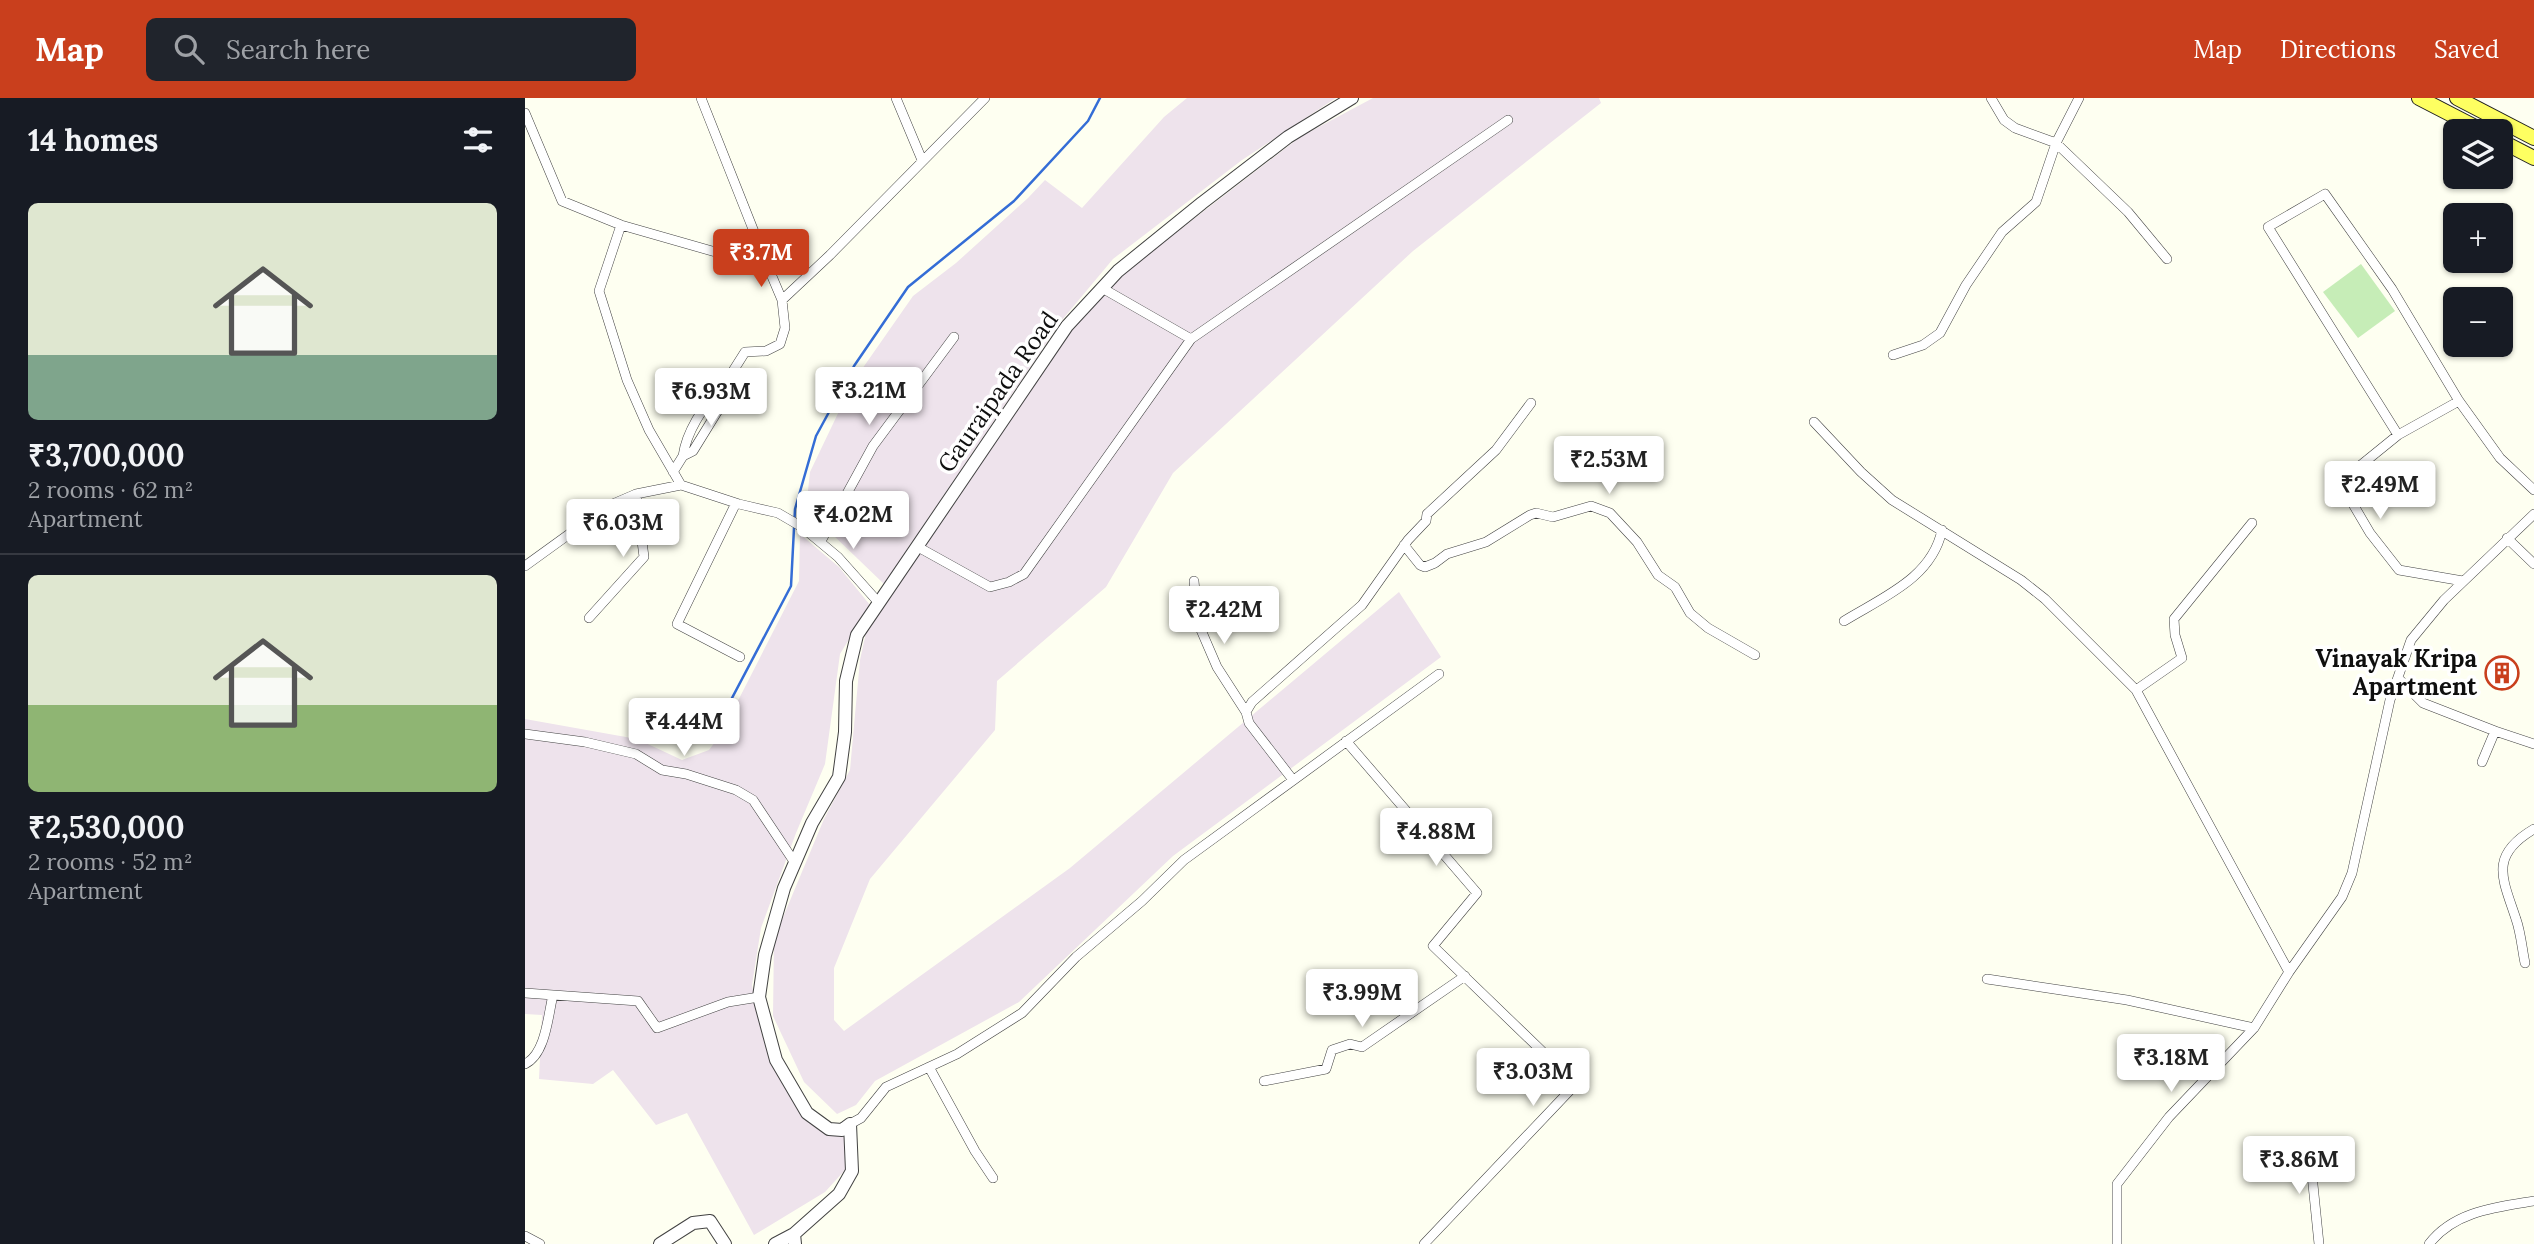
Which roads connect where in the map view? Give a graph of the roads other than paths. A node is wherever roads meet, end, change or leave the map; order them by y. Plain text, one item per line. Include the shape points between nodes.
1 (701, 98) edge
2 (896, 98) edge
3 (985, 98) edge
4 (1352, 98) edge
5 (1991, 98) edge
6 (2079, 98) edge
7 (2419, 98) edge
8 (2457, 98) edge
9 (525, 113) edge
10 (2460, 119) edge
11 (1508, 120) dead end
12 (2514, 128) joint
13 (2534, 138) edge
14 (2056, 143) junction
15 (2513, 147) edge
16 (2534, 158) edge
17 (922, 160) junction
18 (621, 225) junction
19 (2167, 259) dead end
20 (768, 267) junction
21 (1102, 288) junction
22 (782, 300) junction
23 (954, 337) dead end
24 (1191, 339) junction
25 (1893, 355) dead end
26 (2459, 401) junction
27 (1531, 403) dead end
28 (1814, 422) dead end
29 (2398, 435) junction
30 (673, 472) junction
31 (681, 485) junction
32 (2534, 490) edge
33 (636, 495) junction
34 (736, 503) junction
35 (2534, 513) edge
36 (2252, 523) dead end
37 (1942, 530) junction
38 (2507, 538) junction
39 (821, 541) junction
40 (1404, 545) junction
41 (918, 547) junction
42 (2534, 564) edge
43 (525, 566) edge
44 (1194, 581) dead end
45 (2463, 581) junction
46 (879, 603) junction
47 (589, 618) dead end
48 (1844, 621) dead end
49 (1755, 655) dead end
50 (740, 657) dead end
51 (1439, 674) dead end
52 (2398, 678) junction
53 (2136, 690) junction
54 (1246, 712) junction
55 (2495, 731) junction
56 (525, 734) edge
57 (1346, 741) junction
58 (2534, 744) edge
59 (2482, 762) dead end
60 (1293, 780) junction
61 (2534, 829) edge
62 (795, 863) junction
63 (2525, 963) dead end
64 (2289, 972) junction
65 (1465, 976) junction
66 (1987, 979) dead end
67 (525, 993) edge
68 (553, 995) junction
69 (759, 997) junction
70 (2254, 1028) junction
71 (525, 1064) edge
72 (929, 1067) junction
73 (1264, 1082) dead end
74 (851, 1124) junction
75 (2309, 1145) dead end
76 (993, 1178) dead end
77 (2534, 1201) edge
78 (525, 1236) edge
79 (795, 1239) edge
80 (540, 1244) edge
81 (660, 1244) edge
82 (725, 1244) edge
83 (775, 1244) edge
84 (1424, 1244) edge
85 (2117, 1244) edge
86 (2319, 1244) edge
87 (2429, 1244) edge

1 - 20 street
2 - 17 street
3 - 17 street
4 - 21 street, Gauraipada Road via 1288,137
5 - 14 street via 2004,120 2015,128
6 - 14 street
7 - 10 main road
8 - 12 main road
9 - 18 street via 562,201
11 - 24 street
12 - 13 main road
14 - 19 street via 2128,212
14 - 25 street via 2036,202 2002,232 1940,333 1923,345
15 - 16 main road
17 - 22 street
18 - 20 street
18 - 30 street via 599,291 627,380
20 - 22 street
21 - 24 street
21 - 41 street, Gauraipada Road via 1067,326
22 - 30 street via 785,328 780,344 766,351 745,352 721,390 722,404 693,451 683,456
23 - 39 street via 873,446
24 - 41 street via 1024,574 990,587
26 - 29 street
26 - 29 street via 2392,289 2325,194 2268,227
26 - 32 street via 2500,458
27 - 40 street via 1496,450 1427,514
28 - 37 street via 1892,500
29 - 45 street via 2340,482 2399,570
30 - 31 street
31 - 33 street
31 - 34 street
33 - 43 street via 608,506
33 - 47 street via 645,558
34 - 39 street via 778,513
34 - 50 street via 677,625
35 - 38 street
36 - 53 street via 2174,619 2182,658
37 - 48 street via 1931,559 1914,578
37 - 53 street via 2045,599
38 - 42 street
38 - 45 street
39 - 46 street
40 - 49 street via 1425,567 1447,554 1486,542 1530,515 1553,517 1591,506 1600,508 1637,542 1658,575 1675,587 1690,613
40 - 54 street via 1362,605
41 - 46 street, Gauraipada Road
44 - 54 street via 1198,623 1217,667
45 - 52 street via 2411,640
46 - 62 street, Gauraipada Road via 857,635 846,681 839,777 812,822
51 - 57 street
52 - 55 street via 2423,703
52 - 64 street via 2352,873 2342,897
53 - 64 street
54 - 60 street via 1249,723
55 - 58 street
55 - 59 street
56 - 62 street via 636,754 662,770 736,790 753,800
57 - 60 street
57 - 65 street via 1477,893 1433,946
60 - 72 street via 1184,860 1076,957 1022,1013
61 - 63 street via 2503,861 2501,878
62 - 69 street, Gauraipada Road via 765,955
64 - 70 street
65 - 73 street via 1362,1047 1350,1044 1332,1051 1326,1069
65 - 84 street via 1577,1084
66 - 70 street via 2127,1000
67 - 68 street
68 - 69 street via 638,1001 657,1028 728,1002
68 - 71 street via 543,1038 535,1057
69 - 74 street, Gauraipada Road via 776,1060 807,1113 829,1129 842,1130
70 - 85 street via 2169,1117 2117,1184
72 - 74 street via 886,1087
72 - 76 street
74 - 79 street via 852,1171 839,1194
75 - 86 street
77 - 87 street via 2480,1211 2451,1223
78 - 80 street
79 - 83 street
81 - 82 street via 693,1223 710,1221

